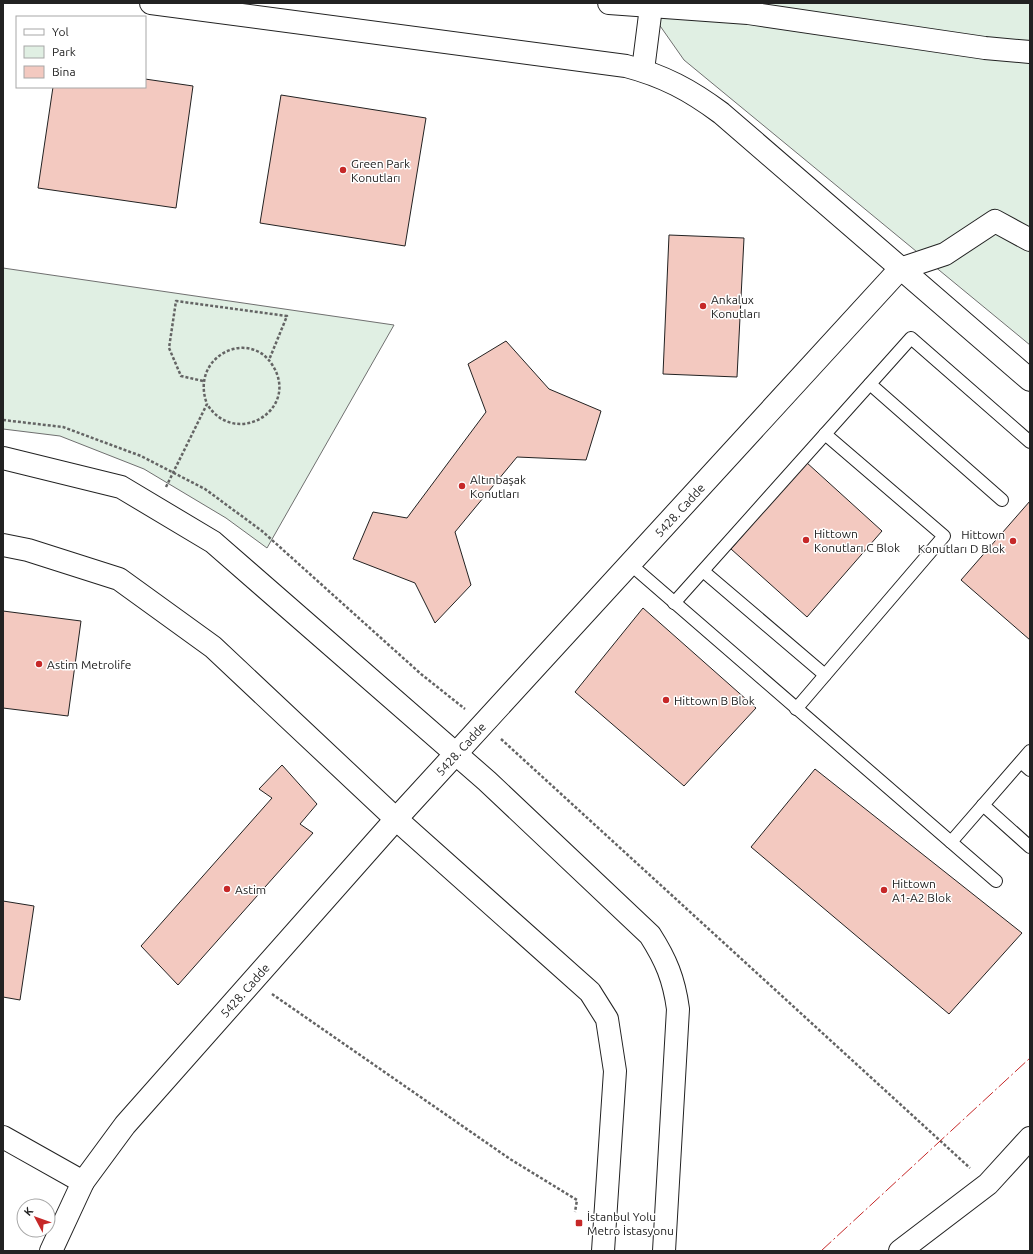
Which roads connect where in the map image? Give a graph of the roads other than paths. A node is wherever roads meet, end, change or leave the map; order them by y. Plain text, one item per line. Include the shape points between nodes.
1 (151, 3) edge
2 (609, 3) edge
3 (650, 5) edge
4 (1030, 52) edge
5 (643, 70) junction
6 (1030, 240) edge
7 (900, 269) junction
8 (1030, 380) edge
9 (870, 384) junction
10 (825, 434) junction
11 (1030, 442) edge
12 (3, 458) edge
13 (1002, 500) dead end
14 (3, 545) edge
15 (630, 564) junction
16 (703, 571) junction
17 (674, 603) junction
18 (825, 675) junction
19 (796, 709) junction
20 (1030, 751) edge
21 (456, 754) junction
22 (1025, 766) edge
23 (983, 805) junction
24 (396, 819) junction
25 (951, 842) junction
26 (1030, 847) edge
27 (996, 881) dead end
28 (3, 1137) edge
29 (1030, 1138) edge
30 (83, 1182) junction
31 (51, 1251) edge
32 (603, 1251) edge
33 (664, 1251) edge
34 (900, 1251) edge

1 - 5 street via 610,63
2 - 3 street
3 - 4 street via 748,13 977,47
3 - 5 street
5 - 7 street via 674,82 721,113
6 - 7 street via 995,221 945,254
7 - 8 street
7 - 15 street, 5428. Cadde
9 - 10 lane
9 - 11 lane via 911,338
9 - 13 lane
10 - 16 lane
10 - 18 lane via 944,536
12 - 21 street via 121,487 213,542
14 - 24 street via 28,550 119,579 152,601 213,647
15 - 17 lane
15 - 21 street, 5428. Cadde
16 - 17 lane
16 - 18 lane
17 - 19 lane
18 - 19 lane
19 - 25 lane
20 - 22 lane
21 - 24 street, 5428. Cadde
21 - 33 street via 650,935 664,956 676,989 678,1009
22 - 23 lane
23 - 25 lane
23 - 26 lane
24 - 30 street, 5428. Cadde via 125,1125
24 - 32 street via 590,992 606,1020 615,1071
25 - 27 lane
28 - 30 street
29 - 34 street via 988,1184
30 - 31 street, 5428. Cadde

